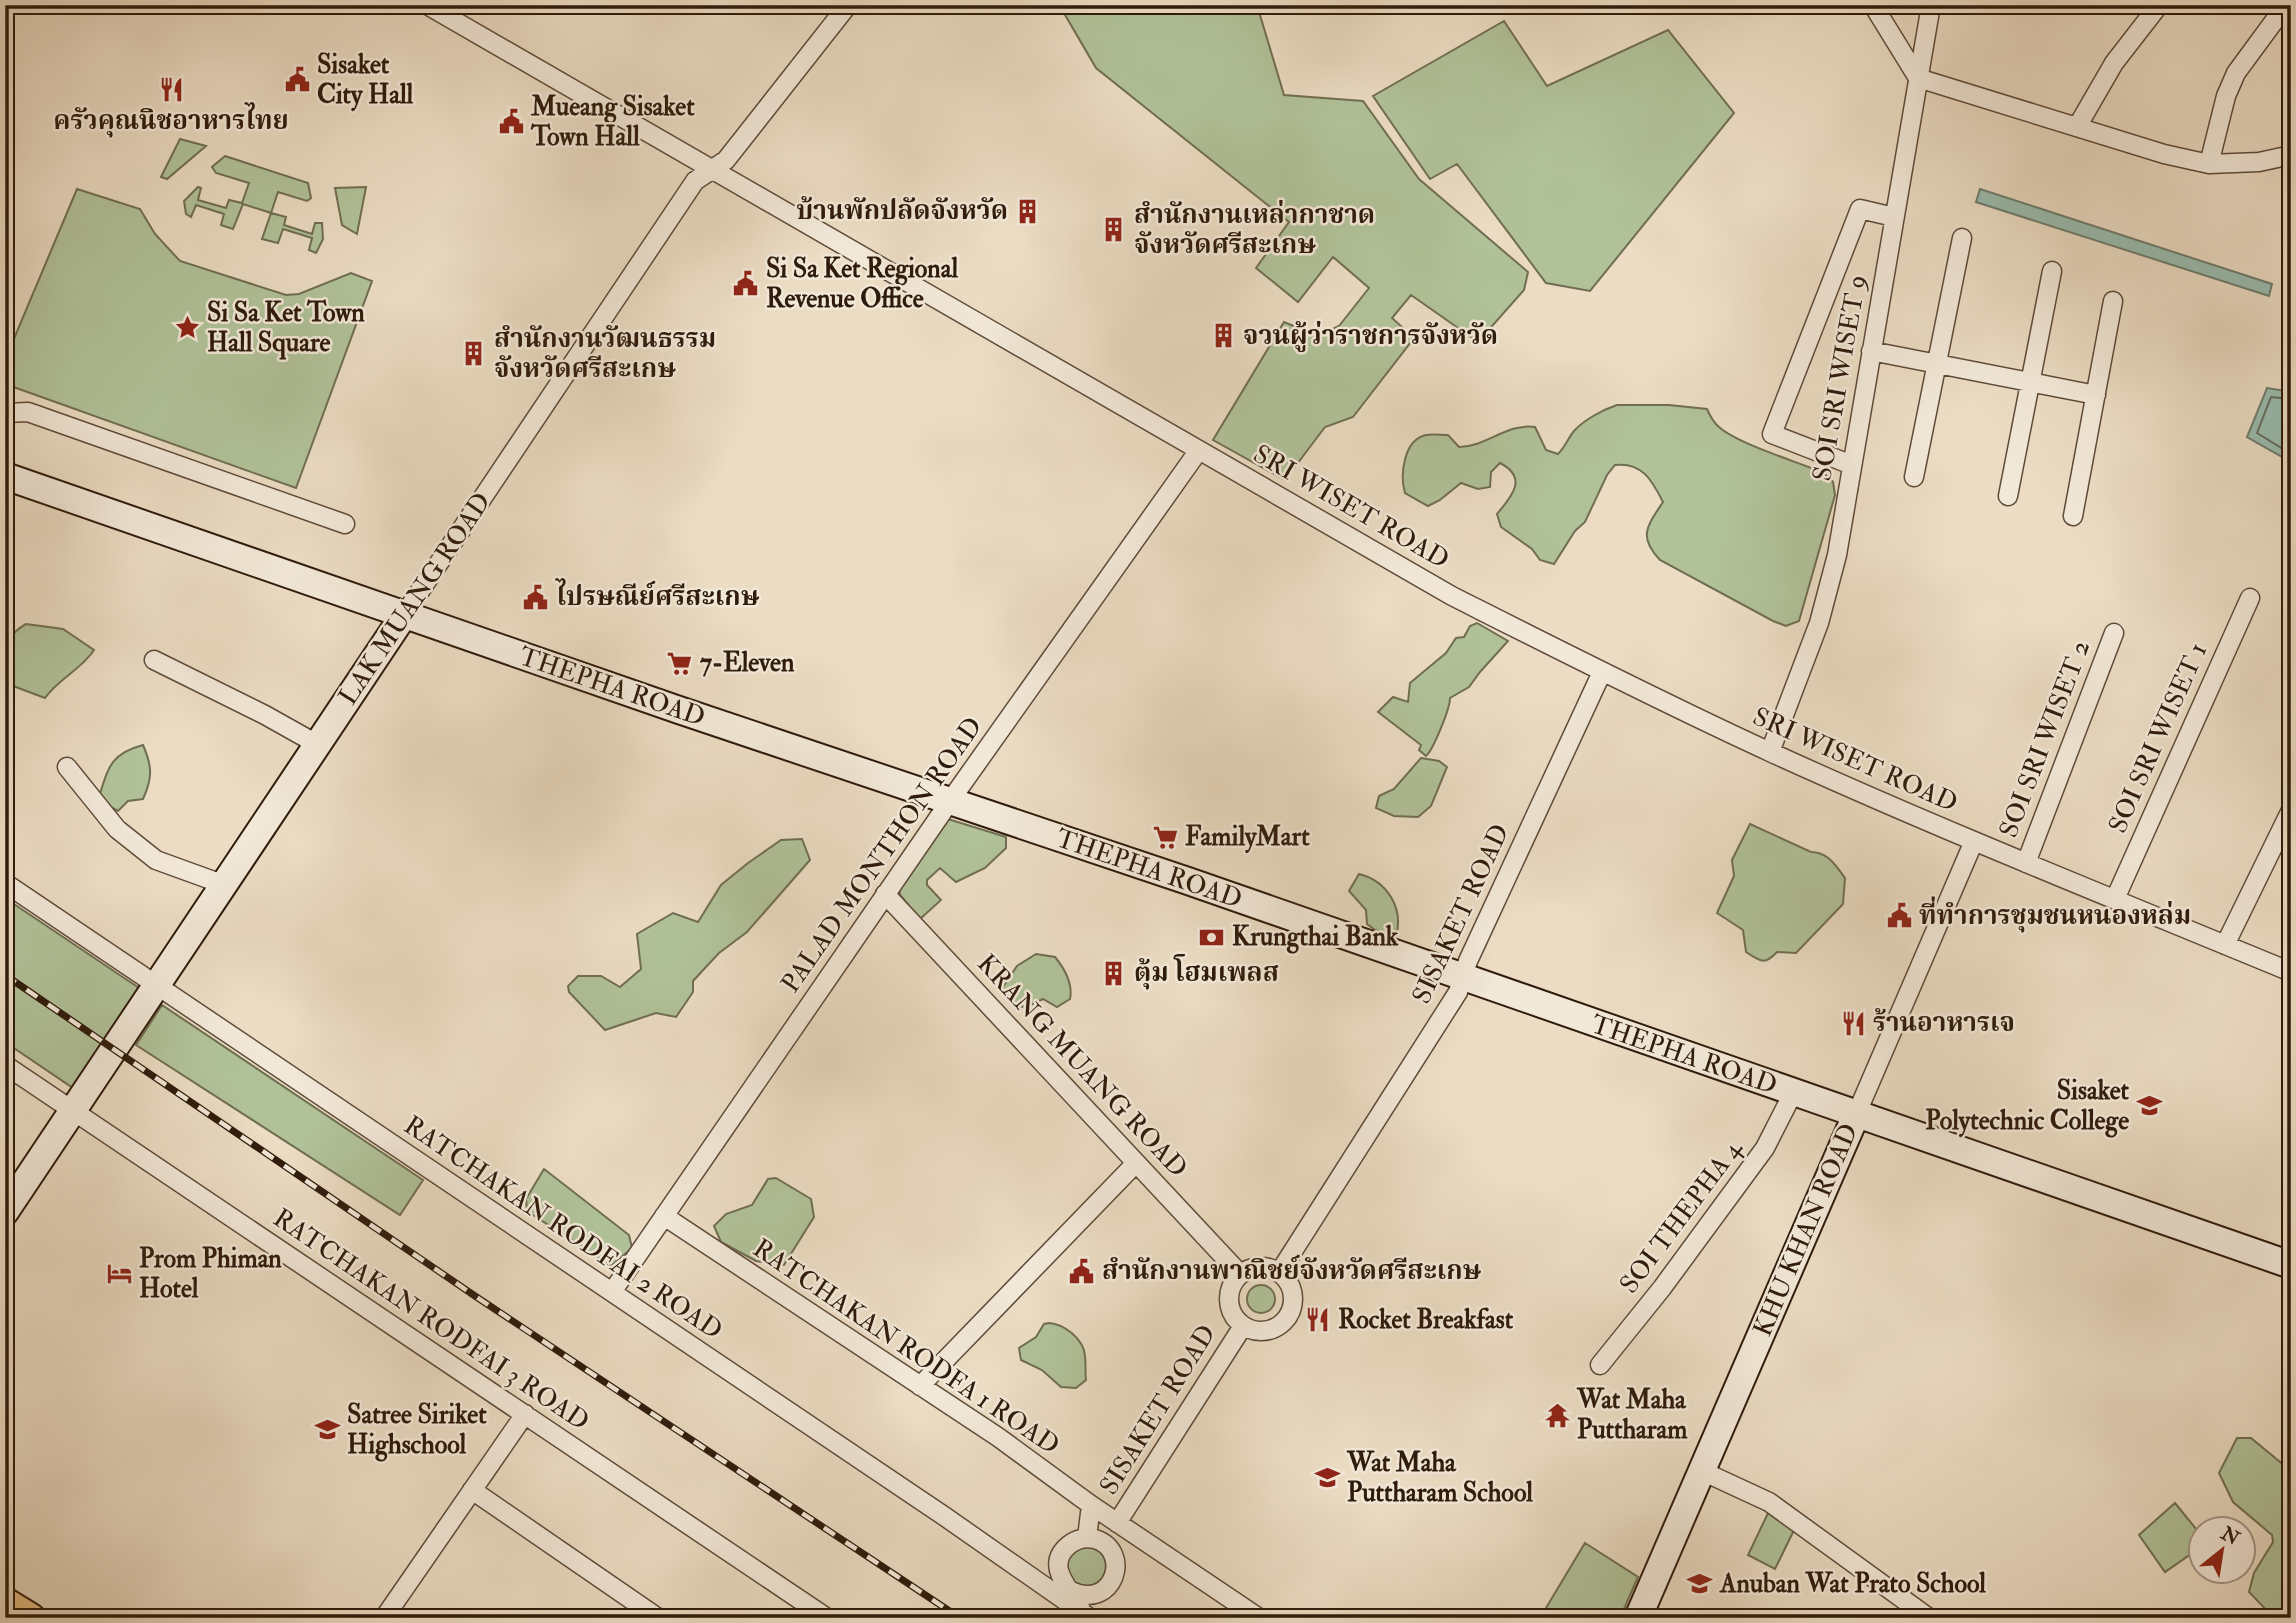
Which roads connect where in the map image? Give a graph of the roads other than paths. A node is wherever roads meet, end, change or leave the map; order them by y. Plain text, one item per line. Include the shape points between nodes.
1 (427, 5) edge
2 (848, 5) edge
3 (1873, 5) edge
4 (1931, 5) edge
5 (2159, 5) edge
6 (2286, 5) edge
7 (1918, 78) junction
8 (2077, 127) junction
9 (2291, 155) edge
10 (2209, 164) junction
11 (711, 169) junction
12 (1894, 217) junction
13 (1962, 238) dead end
14 (2052, 271) dead end
15 (2113, 301) dead end
16 (1871, 351) junction
17 (1937, 364) junction
18 (2030, 382) junction
19 (2096, 395) junction
20 (5, 413) edge
21 (1199, 450) junction
22 (1852, 466) junction
23 (5, 476) edge
24 (1914, 477) dead end
25 (2008, 496) dead end
26 (2073, 516) dead end
27 (345, 524) dead end
28 (2250, 598) dead end
29 (404, 615) junction
30 (2114, 633) dead end
31 (154, 660) dead end
32 (1602, 672) junction
33 (315, 748) junction
34 (1770, 752) junction
35 (67, 766) dead end
36 (950, 801) junction
37 (2291, 810) edge
38 (1974, 841) junction
39 (2026, 863) junction
40 (5, 883) edge
41 (225, 885) junction
42 (885, 894) junction
43 (2115, 899) junction
44 (2225, 945) junction
45 (2291, 972) edge
46 (1462, 978) junction
47 (158, 986) junction
48 (5, 1065) edge
49 (1793, 1093) junction
50 (74, 1112) junction
51 (1856, 1115) junction
52 (1136, 1163) junction
53 (5, 1212) edge
54 (664, 1216) junction
55 (2291, 1265) edge
56 (1279, 1273) junction
57 (1240, 1274) junction
58 (611, 1292) junction
59 (1243, 1326) junction
60 (1600, 1364) dead end
61 (920, 1386) junction
62 (525, 1415) junction
63 (1702, 1471) junction
64 (472, 1490) junction
65 (1091, 1505) junction
66 (1117, 1523) junction
67 (1087, 1538) junction
68 (1145, 1542) junction
69 (1113, 1555) junction
70 (1058, 1562) junction
71 (1026, 1574) junction
72 (1067, 1596) junction
73 (5, 1602) edge
74 (1088, 1616) edge
75 (31, 1618) edge
76 (384, 1618) edge
77 (658, 1618) edge
78 (827, 1618) edge
79 (1259, 1618) edge
80 (1638, 1618) edge
81 (1928, 1618) edge

1 - 11 street, SRI WISET ROAD
2 - 11 street, LAK MUANG ROAD via 726,160
3 - 7 street
4 - 7 street, SOI SRI WISET 9
5 - 8 street via 2114,63
6 - 10 street via 2236,73
7 - 8 street
7 - 12 street, SOI SRI WISET 9
8 - 10 street
9 - 10 street
11 - 21 street, SRI WISET ROAD
11 - 29 street, LAK MUANG ROAD via 695,181
12 - 16 street, SOI SRI WISET 9
12 - 22 street via 1860,209 1772,434
13 - 17 street
14 - 18 street
15 - 19 street
16 - 17 street
16 - 22 street, SOI SRI WISET 9
17 - 18 street
17 - 24 street
18 - 19 street
18 - 25 street
19 - 26 street
20 - 27 street via 28,412
21 - 32 street, SRI WISET ROAD via 1452,596
21 - 36 street, PALAD MONTHON ROAD
22 - 34 street, SOI SRI WISET 9 via 1837,555 1819,623
23 - 29 main road, THEPHA ROAD
28 - 43 street, SOI SRI WISET 1
29 - 33 main road, LAK MUANG ROAD
29 - 36 main road, THEPHA ROAD
30 - 39 street, SOI SRI WISET 2
31 - 33 street via 265,715
32 - 34 street, SRI WISET ROAD
32 - 46 street, SISAKET ROAD
33 - 41 main road, LAK MUANG ROAD
34 - 38 street, SRI WISET ROAD
35 - 41 street via 117,830 156,860
36 - 42 street, PALAD MONTHON ROAD
36 - 46 main road, THEPHA ROAD
37 - 44 street
38 - 39 street, SRI WISET ROAD
38 - 51 street, KHU KHAN ROAD
39 - 43 street, SRI WISET ROAD
40 - 47 street, RATCHAKAN RODFAI 2 ROAD
41 - 47 main road, LAK MUANG ROAD
42 - 52 street, KRANG MUANG ROAD
42 - 54 street, PALAD MONTHON ROAD
43 - 44 street, SRI WISET ROAD
44 - 45 street, SRI WISET ROAD
46 - 49 main road, THEPHA ROAD
46 - 56 street, SISAKET ROAD via 1458,992
47 - 50 main road, LAK MUANG ROAD
47 - 58 street, RATCHAKAN RODFAI 2 ROAD
48 - 50 street, RATCHAKAN RODFAI 3 ROAD
49 - 51 main road, THEPHA ROAD
49 - 60 street, SOI THEPHA 4 via 1765,1148
50 - 53 main road, LAK MUANG ROAD
50 - 62 street, RATCHAKAN RODFAI 3 ROAD
51 - 55 main road, THEPHA ROAD
51 - 63 main road, KHU KHAN ROAD
52 - 57 street, KRANG MUANG ROAD
52 - 61 street
54 - 58 street, PALAD MONTHON ROAD
54 - 61 street, RATCHAKAN RODFA 1 ROAD
56 - 57 street via 1259,1267
56 - 59 street via 1293,1298 1290,1312 1272,1329
57 - 59 street via 1228,1300
58 - 71 street, RATCHAKAN RODFAI 2 ROAD
59 - 66 street, SISAKET ROAD
61 - 65 street, RATCHAKAN RODFA 1 ROAD
62 - 64 street
62 - 78 street, RATCHAKAN RODFAI 3 ROAD
63 - 80 main road, KHU KHAN ROAD
63 - 81 street via 1769,1502
64 - 76 street
64 - 77 street
65 - 66 street, RATCHAKAN RODFA 1 ROAD
65 - 67 street
66 - 68 street, RATCHAKAN RODFA 1 ROAD
67 - 69 street via 1102,1543
67 - 70 street via 1072,1542
68 - 69 street
68 - 79 street, RATCHAKAN RODFA 1 ROAD
69 - 72 street via 1116,1571 1109,1586 1087,1596
70 - 71 street
70 - 72 street
71 - 72 street, RATCHAKAN RODFAI 2 ROAD
72 - 74 street
73 - 75 main road

